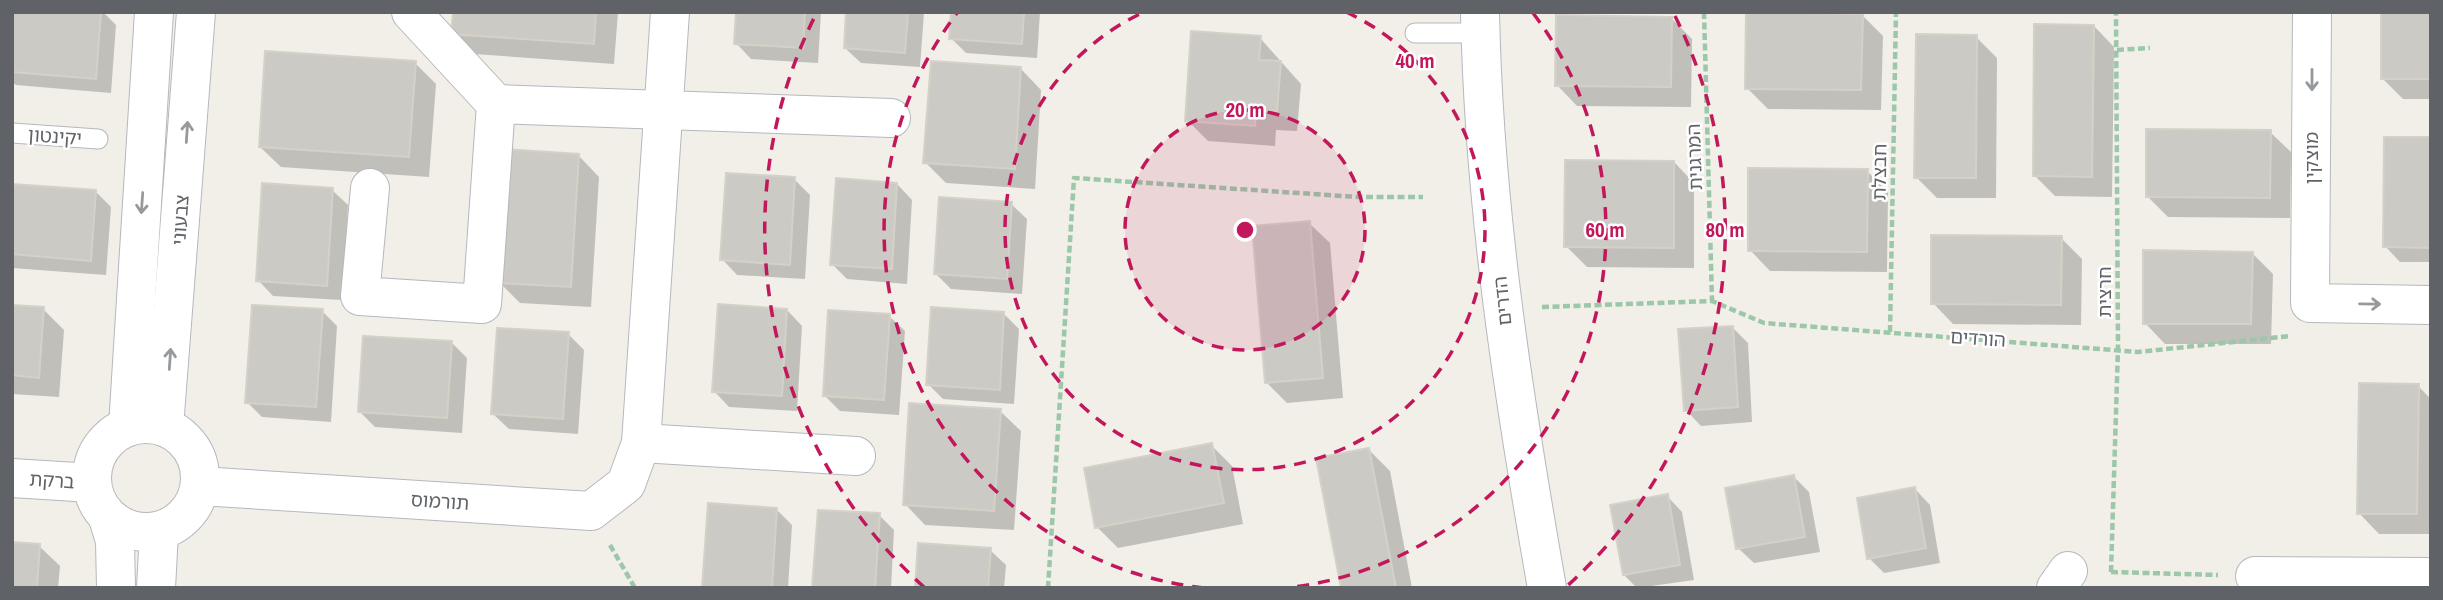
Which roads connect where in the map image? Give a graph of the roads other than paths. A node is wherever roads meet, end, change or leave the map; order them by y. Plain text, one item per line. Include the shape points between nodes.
1 (154, 12) edge
2 (196, 12) edge
3 (411, 12) edge
4 (670, 12) edge
5 (2312, 12) edge
6 (1480, 22) edge
7 (1415, 33) dead end
8 (496, 104) junction
9 (664, 111) junction
10 (891, 118) dead end
11 (12, 133) edge
12 (98, 139) dead end
13 (370, 188) dead end
14 (2431, 305) edge
15 (146, 427) junction
16 (641, 443) junction
17 (856, 456) dead end
18 (12, 478) edge
19 (92, 483) junction
20 (200, 486) junction
21 (108, 518) junction
22 (159, 532) junction
23 (2255, 576) road end
24 (2431, 577) edge
25 (116, 588) edge
26 (156, 588) edge
27 (1546, 588) edge

1 -> 15 street, צבעוני
15 -> 2 street, צבעוני
3 - 8 street
4 - 9 street
5 -> 14 street, מוצקין via 2310,303
6 - 7 lane
6 - 27 street, הדרים via 1482,113 1510,372
8 - 9 street
8 - 13 street via 482,304 360,296
9 - 10 street
9 - 16 street
11 - 12 lane, יקינטון
15 - 19 street via 112,436 100,450
15 - 20 street via 176,433 193,450
16 - 17 street
16 - 20 street, תורמוס via 626,484 591,511
18 - 19 street, ברקת
19 - 21 street
20 - 22 street via 191,510
21 - 22 street via 125,529
21 - 25 street via 115,541
22 - 26 street
23 - 24 street

